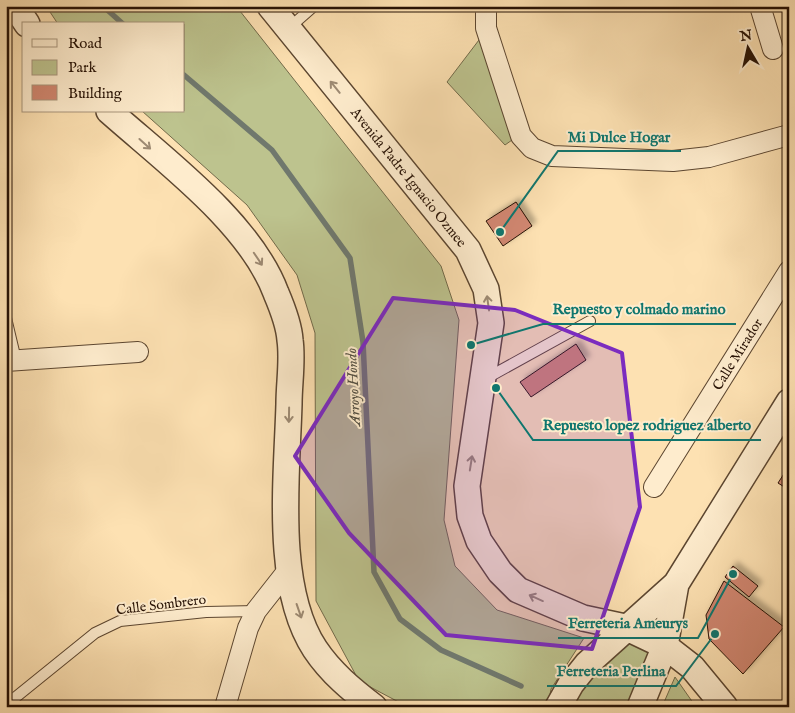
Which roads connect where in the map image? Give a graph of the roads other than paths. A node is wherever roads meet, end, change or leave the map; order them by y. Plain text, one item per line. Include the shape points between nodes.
1 (15, 6) edge
2 (270, 6) edge
3 (314, 6) edge
4 (486, 6) edge
5 (760, 6) edge
6 (27, 22) edge
7 (288, 29) junction
8 (773, 49) dead end
9 (109, 112) edge
10 (789, 135) edge
11 (789, 271) edge
12 (6, 318) edge
13 (590, 321) dead end
14 (138, 352) dead end
15 (11, 360) edge
16 (484, 380) junction
17 (789, 402) edge
18 (654, 487) dead end
19 (290, 569) junction
20 (676, 584) junction
21 (256, 611) junction
22 (625, 628) junction
23 (665, 646) junction
24 (6, 705) edge
25 (224, 707) edge
26 (374, 707) edge
27 (558, 707) edge
28 (640, 707) edge
29 (725, 707) edge

1 - 6 street
2 - 7 street, Avenida Padre Ignacio Ozmee
3 - 7 lane
4 - 10 street via 486,28 512,109 521,136 532,148 552,156 673,160 709,157
5 - 8 street
16 -> 7 street, Avenida Padre Ignacio Ozmee via 491,323 486,288 468,250
9 -> 19 street via 229,219 261,262 276,292 290,340 286,527
11 - 18 street, Calle Mirador
12 - 15 lane
13 - 16 lane
14 - 15 street
22 -> 16 street, Avenida Padre Ignacio Ozmee via 583,618 518,590 500,572 479,541 470,516 467,486
17 - 20 street
19 - 21 street
19 -> 26 street via 297,609 314,648 342,683
20 - 22 street
20 - 23 street
21 - 24 lane, Calle Sombrero via 206,612 108,625
21 - 25 street
22 - 23 street, Avenida Padre Ignacio Ozmee
22 - 27 street via 587,664
23 - 28 street
23 - 29 street, Avenida Padre Ignacio Ozmee via 692,667

